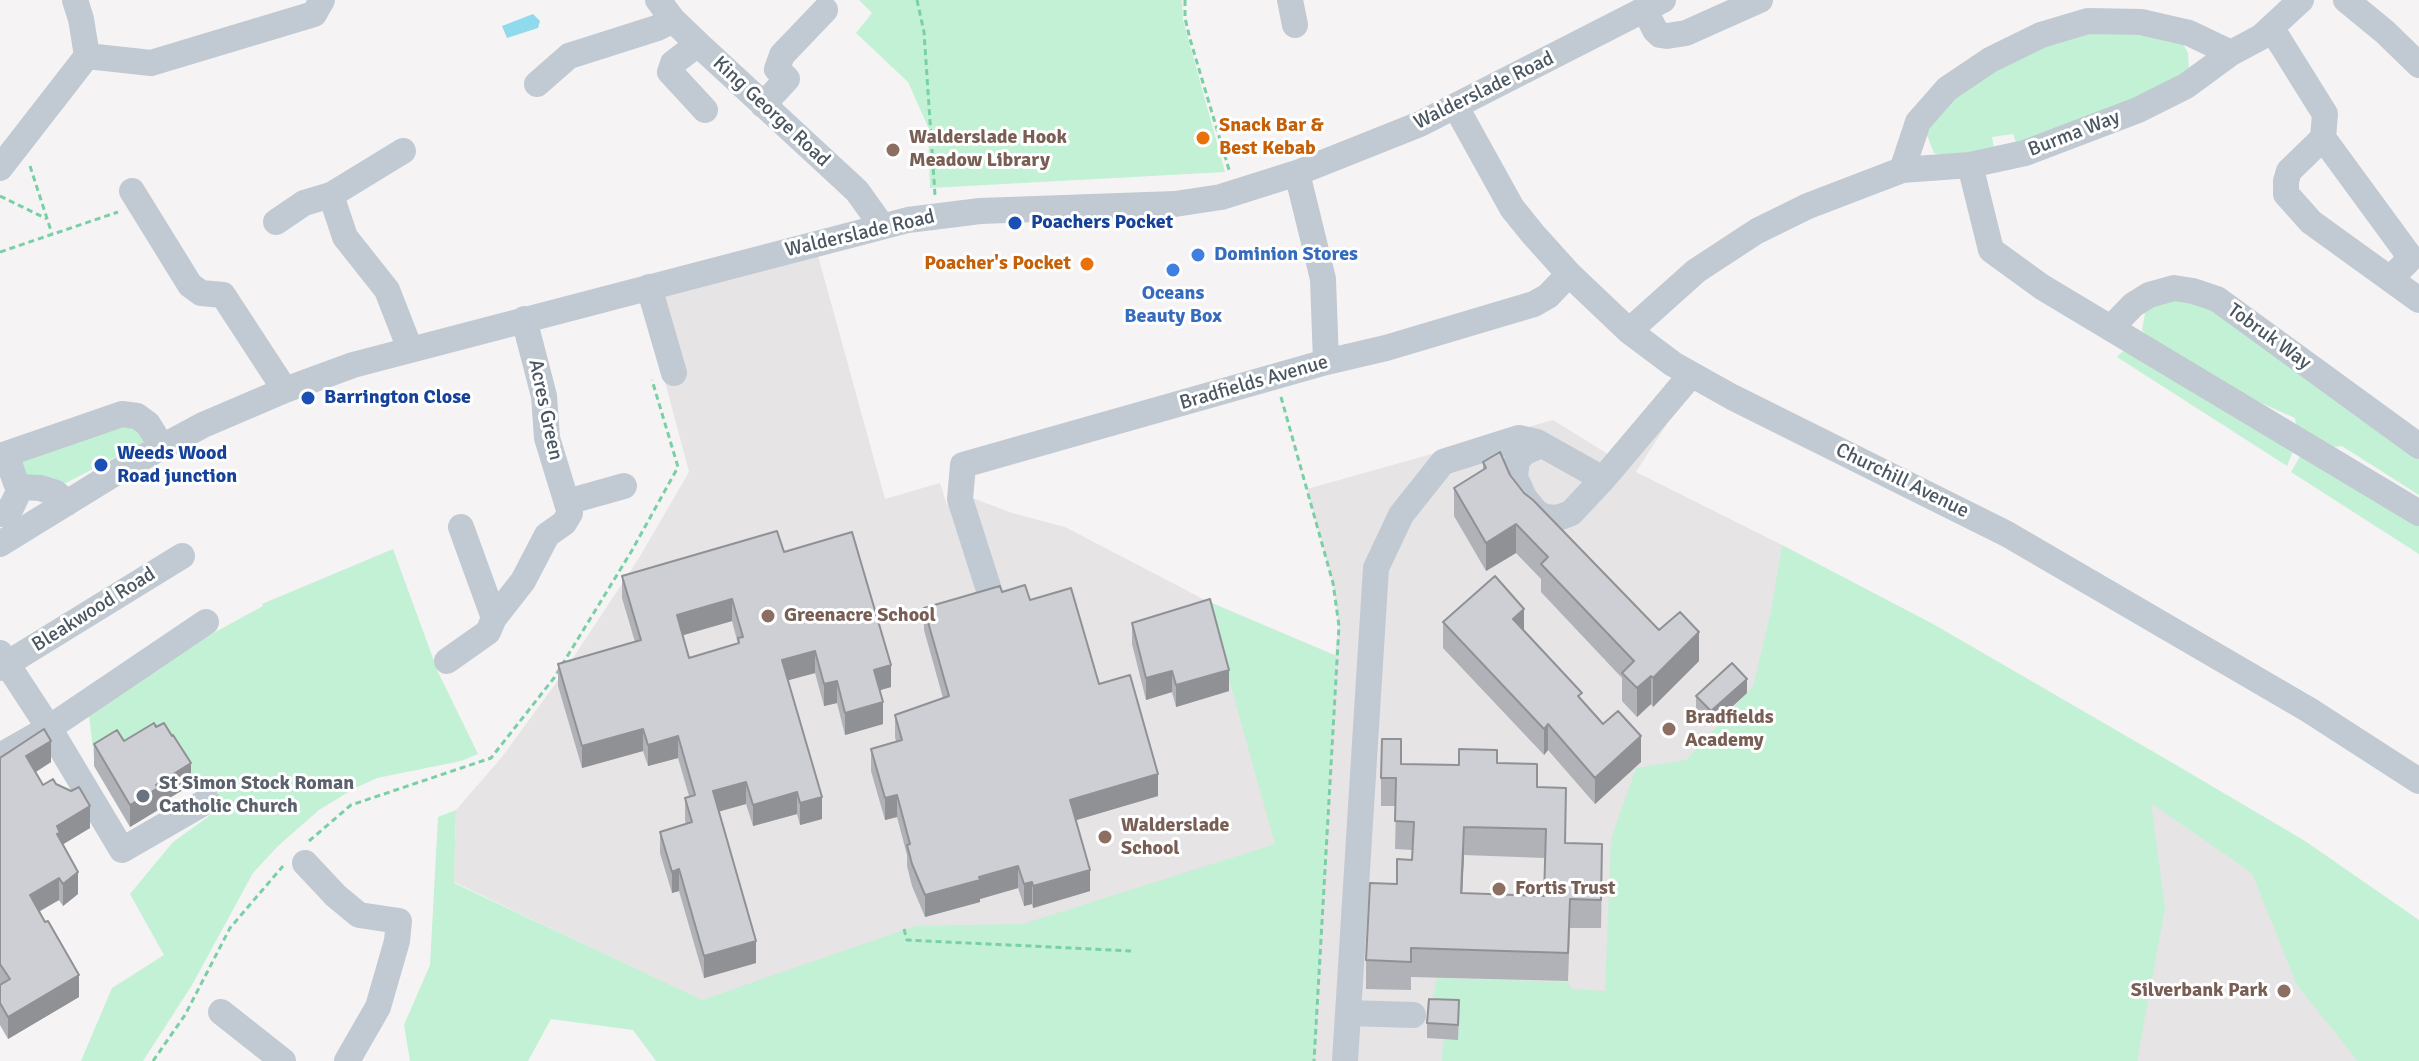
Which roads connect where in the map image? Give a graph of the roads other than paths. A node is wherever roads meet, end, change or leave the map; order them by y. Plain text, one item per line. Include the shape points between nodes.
1 (75, 0) edge
2 (322, 0) edge
3 (1760, 0) edge
4 (2301, 0) edge
5 (2346, 0) edge
6 (1654, 5) edge
7 (666, 10) edge
8 (825, 10) dead end
9 (2272, 29) junction
10 (698, 44) junction
11 (2231, 53) junction
12 (87, 56) junction
13 (2419, 65) edge
14 (537, 84) dead end
15 (763, 105) junction
16 (1456, 107) junction
17 (705, 110) dead end
18 (2323, 138) junction
19 (403, 151) dead end
20 (1970, 165) junction
21 (0, 168) edge
22 (1902, 170) junction
23 (1297, 173) junction
24 (331, 195) junction
25 (137, 198) road end
26 (276, 222) dead end
27 (882, 226) junction
28 (1569, 274) junction
29 (2390, 279) junction
30 (649, 287) junction
31 (2419, 300) edge
32 (524, 319) junction
33 (2111, 328) junction
34 (1629, 331) junction
35 (410, 349) junction
36 (1326, 362) junction
37 (1690, 376) junction
38 (663, 377) road end
39 (285, 390) junction
40 (1541, 445) junction
41 (2419, 446) edge
42 (162, 447) junction
43 (1603, 479) junction
44 (624, 486) dead end
45 (21, 487) junction
46 (567, 502) junction
47 (67, 503) junction
48 (2419, 513) edge
49 (0, 514) edge
50 (461, 527) dead end
51 (0, 544) edge
52 (182, 556) dead end
53 (988, 587) edge
54 (494, 618) junction
55 (206, 622) dead end
56 (447, 661) dead end
57 (2, 662) edge
58 (49, 728) junction
59 (0, 756) edge
60 (2419, 781) edge
61 (207, 801) dead end
62 (298, 857) road end
63 (221, 1012) dead end
64 (1348, 1013) junction
65 (1413, 1015) dead end
66 (283, 1061) edge
67 (347, 1061) edge
68 (1345, 1061) edge

1 - 12 street
2 - 12 street via 314,14 151,63
3 - 6 street, Walderslade Road via 1686,33 1667,36 1655,30
4 - 9 street, Burma Way
5 - 13 street
6 - 16 street, Walderslade Road
7 - 10 street, King George Road
7 - 14 street via 657,28 569,56
8 - 15 street via 782,55 777,69 787,79
9 - 11 street, Burma Way
9 - 18 street via 2325,114
10 - 15 street, King George Road
10 - 17 street via 673,63 670,72
11 - 20 street, Burma Way via 2186,86 2138,110 2025,153
11 - 22 street via 2189,33 2141,22 2088,21 2041,35 1947,89 1918,122
12 - 21 street
15 - 27 street, King George Road via 857,191
16 - 23 street, Walderslade Road
16 - 28 street, Churchill Avenue via 1512,208
18 - 29 street via 2411,258
18 - 29 street via 2289,171 2286,194 2311,222
19 - 24 street
20 - 22 street, Burma Way
20 - 33 street via 1991,250
22 - 34 street, Burma Way via 1757,231 1696,271
23 - 27 street, Walderslade Road via 1221,197 1175,204 980,211
23 - 36 street via 1323,279
24 - 26 street via 304,203
24 - 35 street via 345,237 387,290
25 - 39 street via 190,285 201,293 223,295
27 - 30 street, Walderslade Road
28 - 34 street, Churchill Avenue
28 - 36 street, Bradfields Avenue via 1534,304
29 - 31 street
30 - 32 street, Walderslade Road
30 - 38 street
32 - 35 street, Walderslade Road
32 - 46 street, Acres Green via 541,381 547,438
33 - 41 street, Tobruk Way via 2133,305 2174,288 2217,299
33 - 48 street
34 - 37 street, Churchill Avenue
35 - 39 street, Walderslade Road
36 - 53 street, Bradfields Avenue via 963,465 960,499
37 - 43 street
37 - 60 street, Churchill Avenue via 2007,534 2309,710
39 - 42 street, Walderslade Road
40 - 43 street
40 - 43 street via 1517,460 1515,477 1524,497 1545,517 1571,513
40 - 64 street via 1519,438 1443,462 1401,515 1376,568
42 - 45 street via 148,424 122,414 6,454
42 - 47 street, Walderslade Road
44 - 46 street
45 - 47 street via 56,493
45 - 49 street via 11,508
46 - 54 street via 570,513 564,523 547,535 523,581
47 - 51 street, Walderslade Road
50 - 54 street
52 - 57 street, Bleakwood Road
54 - 56 street via 488,632
55 - 58 street
57 - 58 street, Bleakwood Road
58 - 59 street
58 - 61 street, Bleakwood Road via 122,850
62 - 67 street via 359,915 399,921 378,1007
63 - 66 street
64 - 65 street
64 - 68 street

